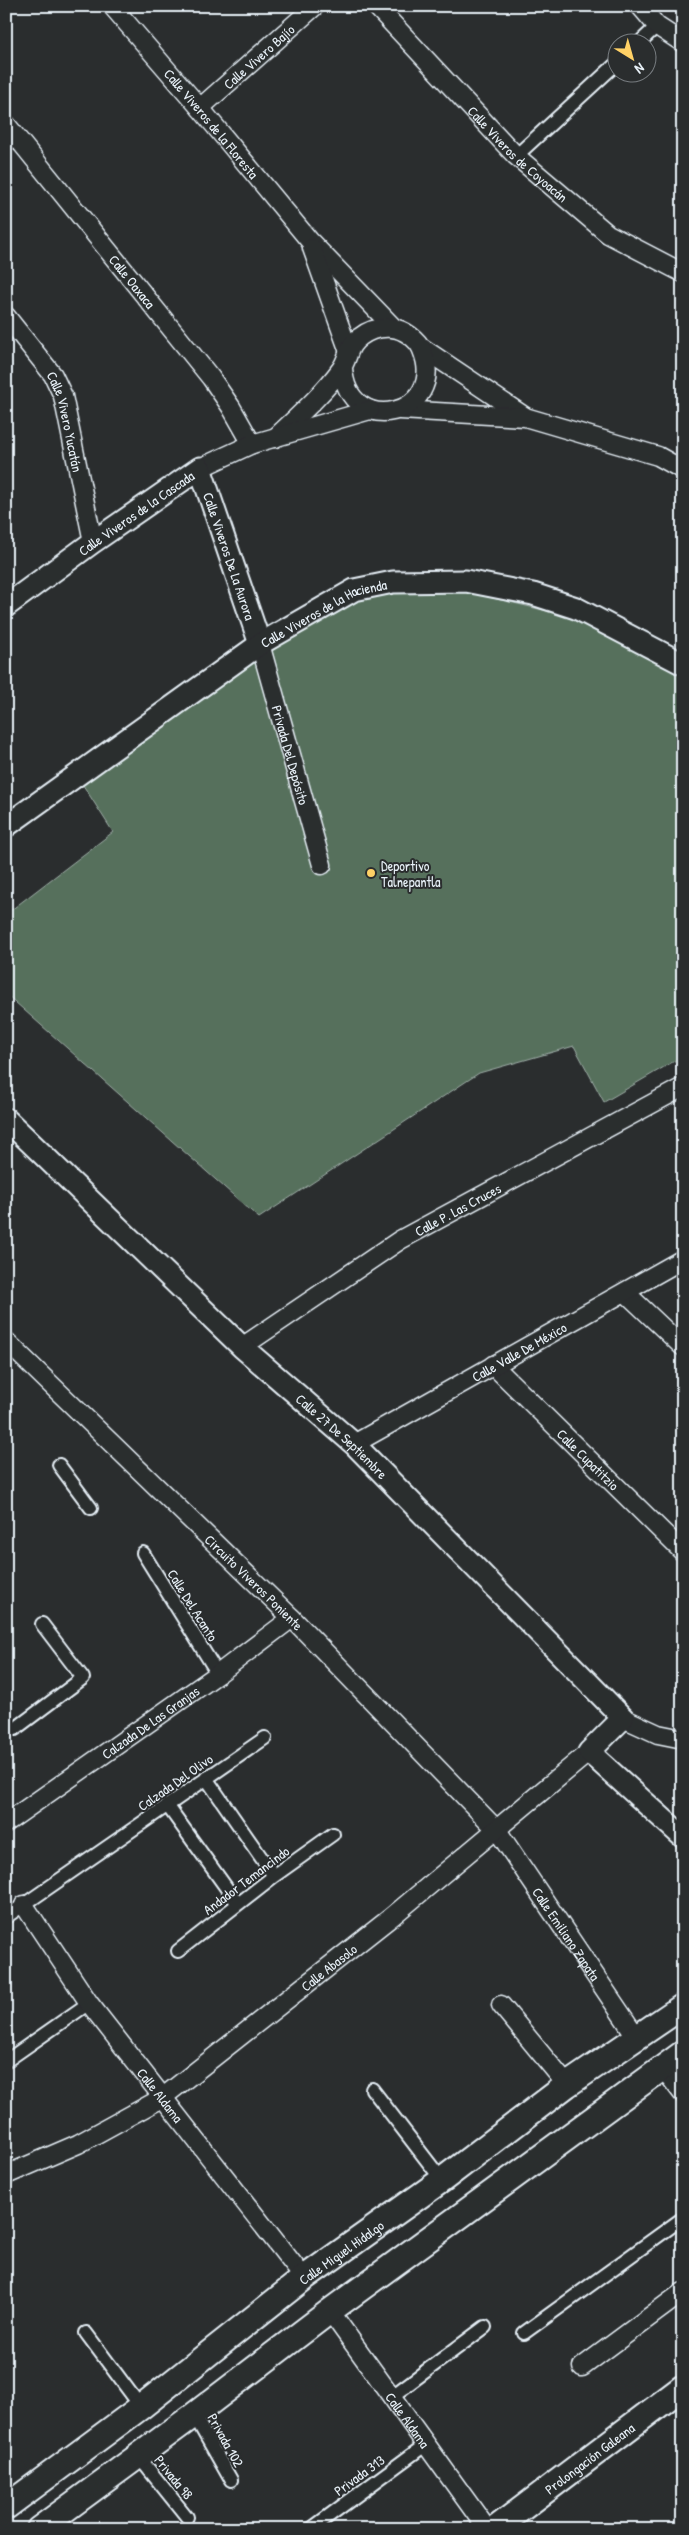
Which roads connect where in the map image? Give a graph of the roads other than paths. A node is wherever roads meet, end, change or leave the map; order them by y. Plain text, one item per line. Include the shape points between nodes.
1 (112, 6) edge
2 (315, 6) edge
3 (376, 6) edge
4 (640, 6) edge
5 (658, 26) junction
6 (651, 32) edge
7 (683, 43) edge
8 (606, 73) edge
9 (200, 108) junction
10 (6, 124) edge
11 (516, 156) junction
12 (309, 240) junction
13 (683, 273) edge
14 (6, 316) edge
15 (394, 328) junction
16 (421, 347) junction
17 (348, 350) junction
18 (343, 368) junction
19 (370, 410) junction
20 (400, 410) junction
21 (524, 416) junction
22 (275, 438) junction
23 (252, 444) junction
24 (658, 456) junction
25 (683, 458) edge
26 (200, 468) junction
27 (683, 470) edge
28 (93, 542) junction
29 (6, 606) edge
30 (260, 644) junction
31 (683, 664) edge
32 (6, 826) edge
33 (322, 865) dead end
34 (683, 1087) edge
35 (6, 1119) edge
36 (683, 1259) edge
37 (625, 1292) junction
38 (6, 1341) edge
39 (242, 1347) junction
40 (683, 1347) edge
41 (494, 1365) junction
42 (354, 1444) junction
43 (59, 1465) dead end
44 (91, 1508) dead end
45 (683, 1552) edge
46 (143, 1553) dead end
47 (292, 1618) junction
48 (42, 1624) dead end
49 (218, 1674) junction
50 (623, 1718) junction
51 (15, 1729) dead end
52 (265, 1738) dead end
53 (683, 1739) edge
54 (589, 1752) junction
55 (206, 1778) junction
56 (167, 1805) junction
57 (6, 1823) edge
58 (497, 1830) junction
59 (333, 1834) dead end
60 (683, 1837) edge
61 (274, 1876) junction
62 (238, 1904) junction
63 (24, 1905) junction
64 (6, 1917) edge
65 (178, 1951) dead end
66 (89, 2003) junction
67 (501, 2005) dead end
68 (683, 2006) edge
69 (636, 2036) junction
70 (683, 2053) edge
71 (6, 2061) edge
72 (664, 2068) junction
73 (567, 2085) junction
74 (372, 2089) dead end
75 (683, 2094) edge
76 (162, 2098) junction
77 (6, 2175) edge
78 (442, 2180) junction
79 (683, 2218) edge
80 (304, 2278) junction
81 (683, 2292) edge
82 (330, 2311) junction
83 (485, 2327) dead end
84 (86, 2333) dead end
85 (524, 2333) dead end
86 (582, 2367) dead end
87 (683, 2386) edge
88 (391, 2397) junction
89 (141, 2407) junction
90 (194, 2415) junction
91 (425, 2445) junction
92 (138, 2456) junction
93 (231, 2480) dead end
94 (6, 2507) edge
95 (187, 2517) dead end
96 (38, 2529) edge
97 (311, 2529) edge
98 (487, 2529) edge
99 (495, 2529) edge

1 - 9 street, Calle Viveros de la Floresta
2 - 9 street, Calle Vivero Bajío
3 - 11 street, Calle Viveros de Coyoacán
4 - 5 street
5 - 6 street
5 - 7 street
8 - 11 street
9 - 12 street, Calle Viveros de la Floresta
10 - 23 street, Calle Oaxaca via 211,378
11 - 13 street, Calle Viveros de Coyoacán via 608,234
12 - 15 street, Calle Viveros de la Floresta
12 - 17 street, Calle Viveros de la Floresta
14 - 28 street, Calle Vivero Yucatán via 53,375 63,396
15 - 16 street via 409,335
15 - 17 street via 376,329 360,336
16 - 20 street via 427,364 426,383 416,399
16 - 21 street
17 - 18 street
18 - 19 street via 343,378 352,397
18 - 22 street, Calle Viveros de la Cascada
19 - 20 street via 385,413
19 - 22 street, Calle Viveros de la Cascada
20 - 21 street
21 - 24 street
22 - 23 street, Calle Viveros de la Cascada
23 - 26 street, Calle Viveros de la Cascada
24 - 25 street
24 - 27 street
26 - 28 street, Calle Viveros de la Cascada
26 - 30 street, Calle Viveros De La Aurora
28 - 29 street, Calle Viveros de la Cascada
30 - 31 street, Calle Viveros de la Hacienda via 354,590 394,582 466,581 532,594 576,608
30 - 32 street, Calle Viveros de la Hacienda
30 - 33 street, Privada Del Depósito
34 - 39 street, Calle P. Las Cruces via 400,1240
35 - 39 street, Calle 27 De Septiembre
36 - 37 street, Calle Valle De México
37 - 40 street
37 - 41 street, Calle Valle De México
38 - 47 street, Circuito Viveros Poniente
39 - 42 street, Calle 27 De Septiembre
41 - 42 street, Calle Valle De México
41 - 45 street, Calle Cupatitzio
42 - 50 street, Calle 27 De Septiembre
43 - 44 street
46 - 49 street, Calle Del Acanto
47 - 49 street, Calzada De Las Granjas
47 - 58 street, Circuito Viveros Poniente
48 - 51 street via 82,1678
49 - 57 street, Calzada De Las Granjas
50 - 53 street, Calle 27 De Septiembre via 653,1733
50 - 54 street, Calle Abasolo
52 - 55 street, Calzada Del Olivo
54 - 58 street, Calle Abasolo
54 - 60 street
55 - 56 street, Calzada Del Olivo
55 - 61 street
56 - 62 street
56 - 63 street, Calzada Del Olivo
58 - 69 street, Calle Emiliano Zapata
58 - 76 street, Calle Abasolo
59 - 61 street, Andador Temancindo
61 - 62 street, Andador Temancindo
62 - 65 street, Andador Temancindo
63 - 64 street, Calzada Del Olivo
63 - 66 street, Calle Aldama
66 - 71 street
66 - 76 street, Calle Aldama
67 - 73 street
68 - 69 main road, Calle Miguel Hidalgo
69 - 73 main road, Calle Miguel Hidalgo
70 - 72 main road
72 - 75 street
72 - 82 main road
73 - 78 main road, Calle Miguel Hidalgo
74 - 78 street
76 - 77 street, Calle Abasolo via 78,2144
76 - 80 street, Calle Aldama
78 - 80 main road, Calle Miguel Hidalgo
79 - 85 street
80 - 89 main road, Calle Miguel Hidalgo
81 - 86 street
82 - 88 street, Calle Aldama
82 - 90 main road
83 - 88 street
84 - 89 street
87 - 99 main road, Prolongación Galeana
88 - 91 street, Calle Aldama
89 - 94 main road, Calle Miguel Hidalgo
90 - 92 main road
90 - 93 street, Privada 102
91 - 97 street, Privada 313
91 - 98 street, Calle Aldama
92 - 95 street, Privada 98
92 - 96 main road

